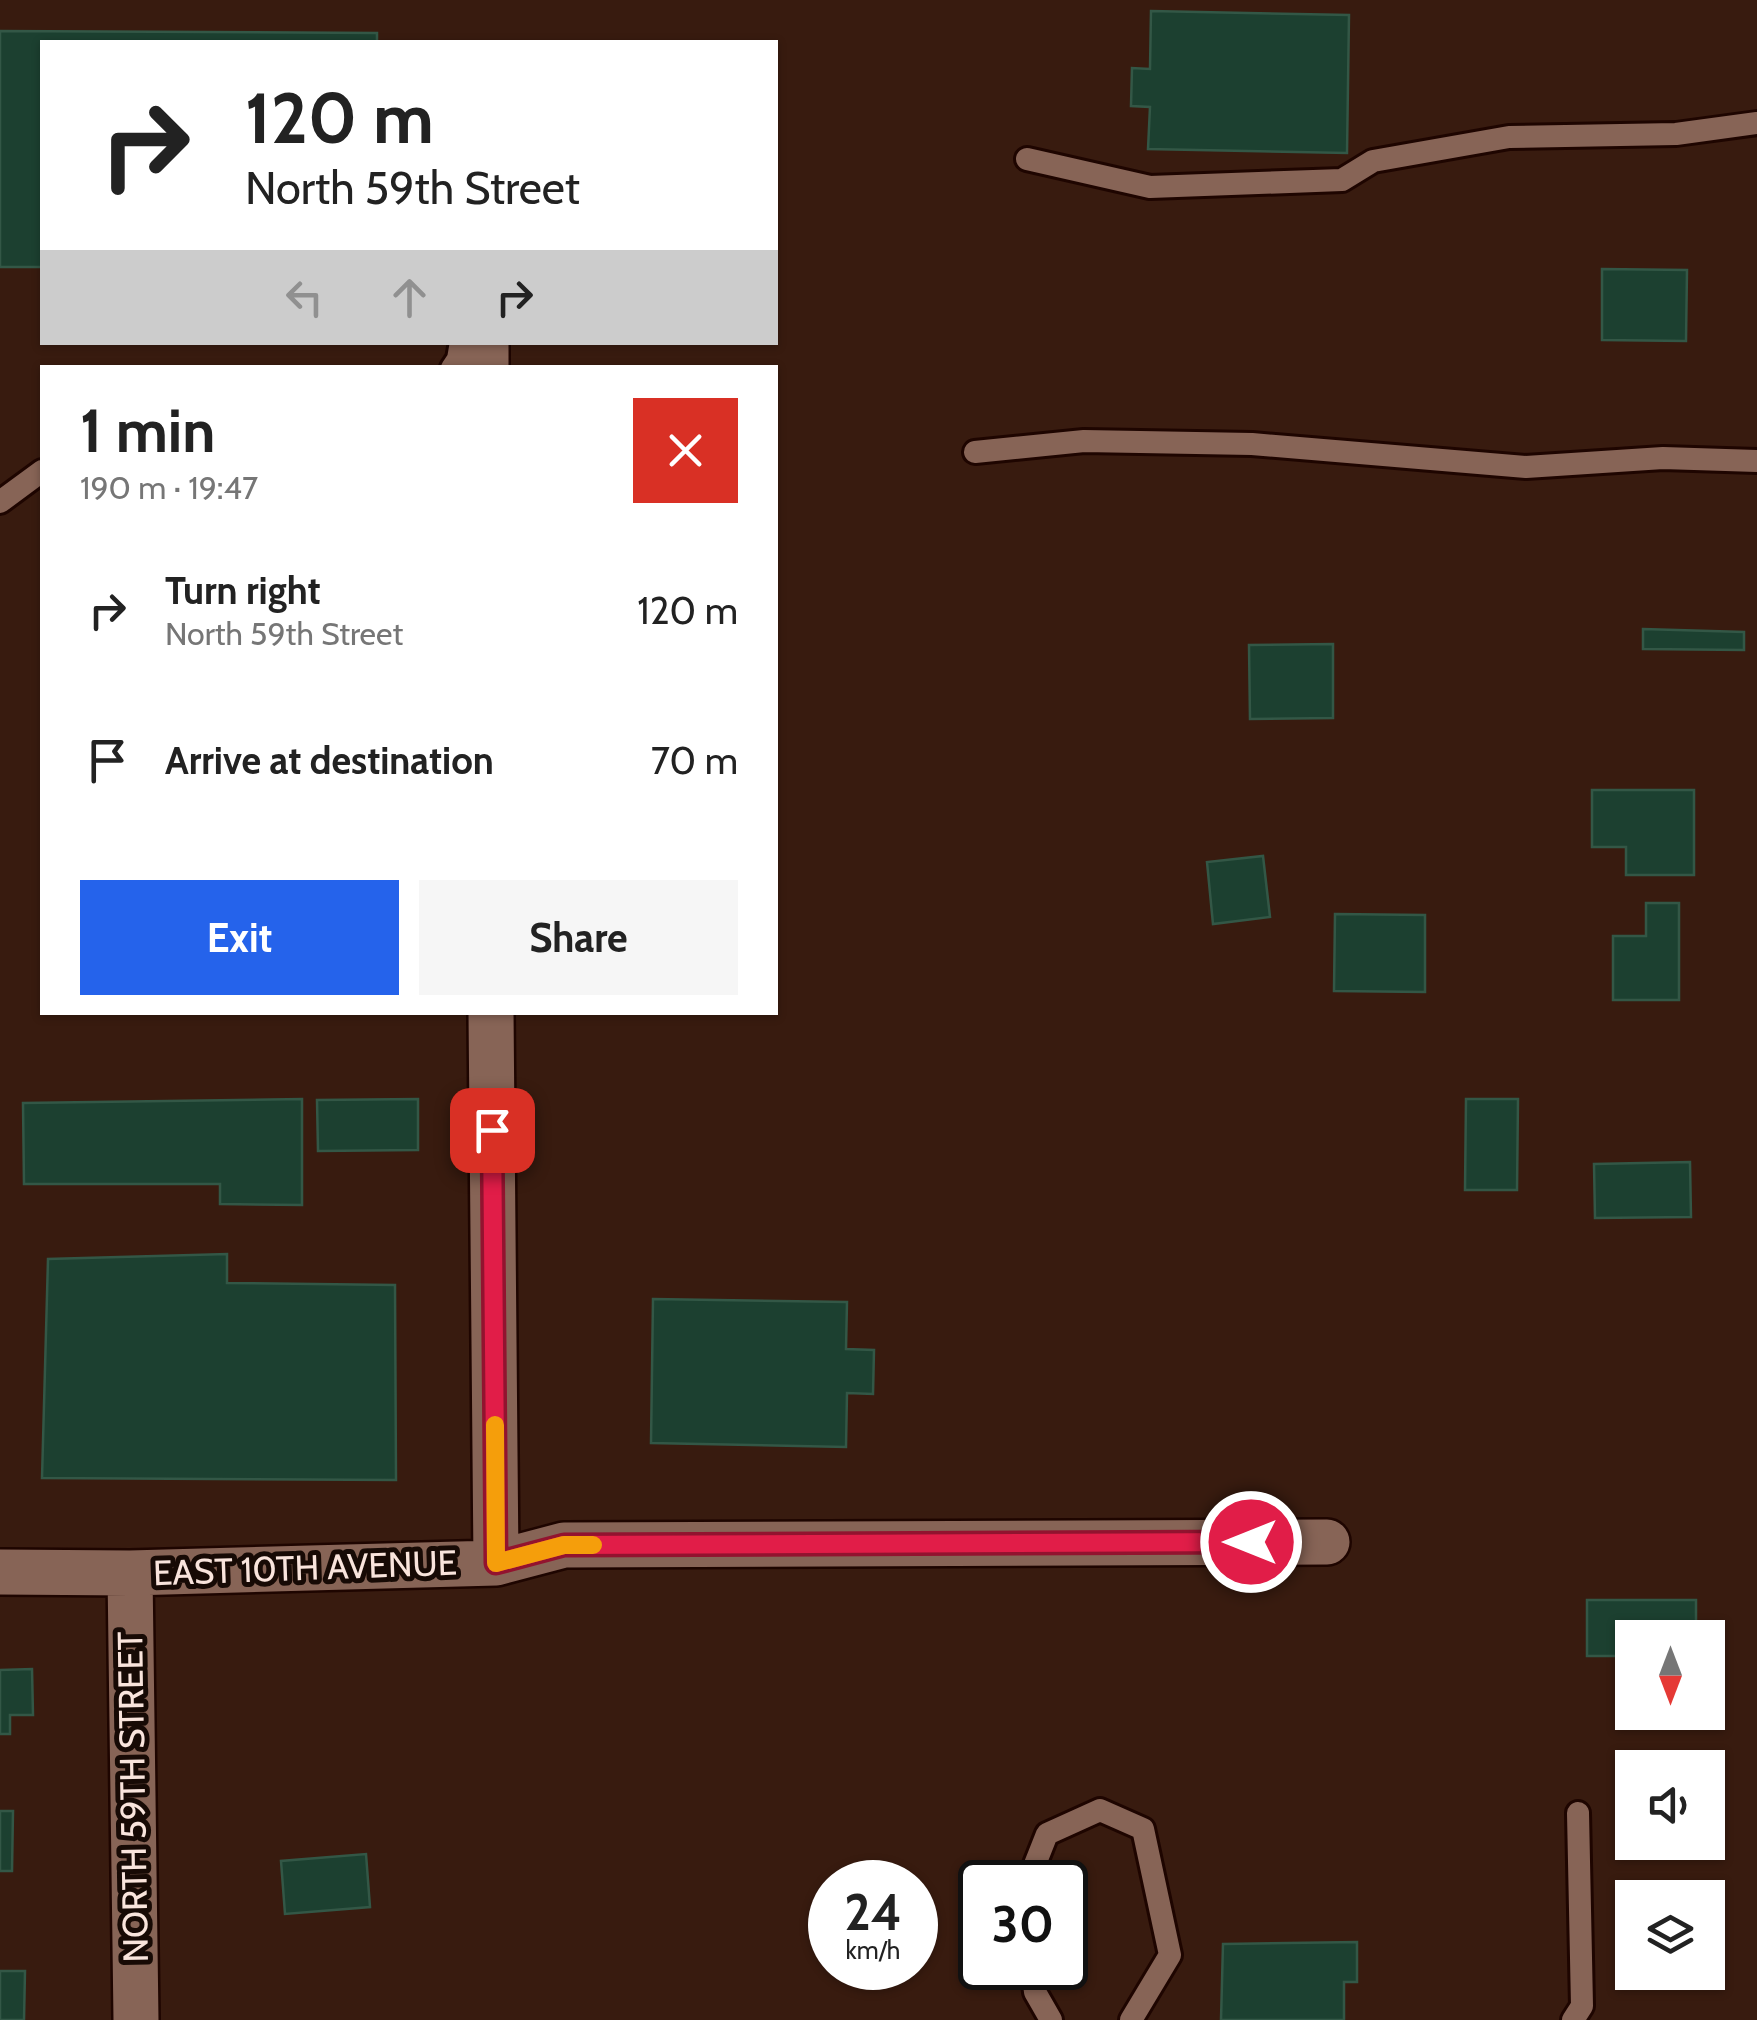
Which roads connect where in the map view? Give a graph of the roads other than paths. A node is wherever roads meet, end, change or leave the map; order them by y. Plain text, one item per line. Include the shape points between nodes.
1 (1757, 122) edge
2 (1027, 159) dead end
3 (975, 452) dead end
4 (1757, 461) edge
5 (40, 472) edge
6 (0, 502) edge
7 (491, 1015) edge
8 (1327, 1542) dead end
9 (496, 1563) junction
10 (0, 1572) edge
11 (130, 1573) junction
12 (1578, 1813) dead end
13 (1037, 1860) edge
14 (1035, 1990) edge
15 (136, 2020) edge
16 (1050, 2020) edge
17 (1132, 2020) edge
18 (1574, 2020) edge

1 - 2 lane via 1676,134 1509,138 1374,161 1342,180 1150,187
3 - 4 lane via 1084,441 1252,444 1526,467 1662,458
5 - 6 lane
7 - 9 street
8 - 9 street, EAST 10TH AVENUE via 564,1545
9 - 11 street, EAST 10TH AVENUE
10 - 11 street, EAST 10TH AVENUE
11 - 15 street, NORTH 59TH STREET
12 - 18 lane via 1582,2006
13 - 17 lane via 1047,1834 1100,1810 1143,1829 1170,1955
14 - 16 lane

